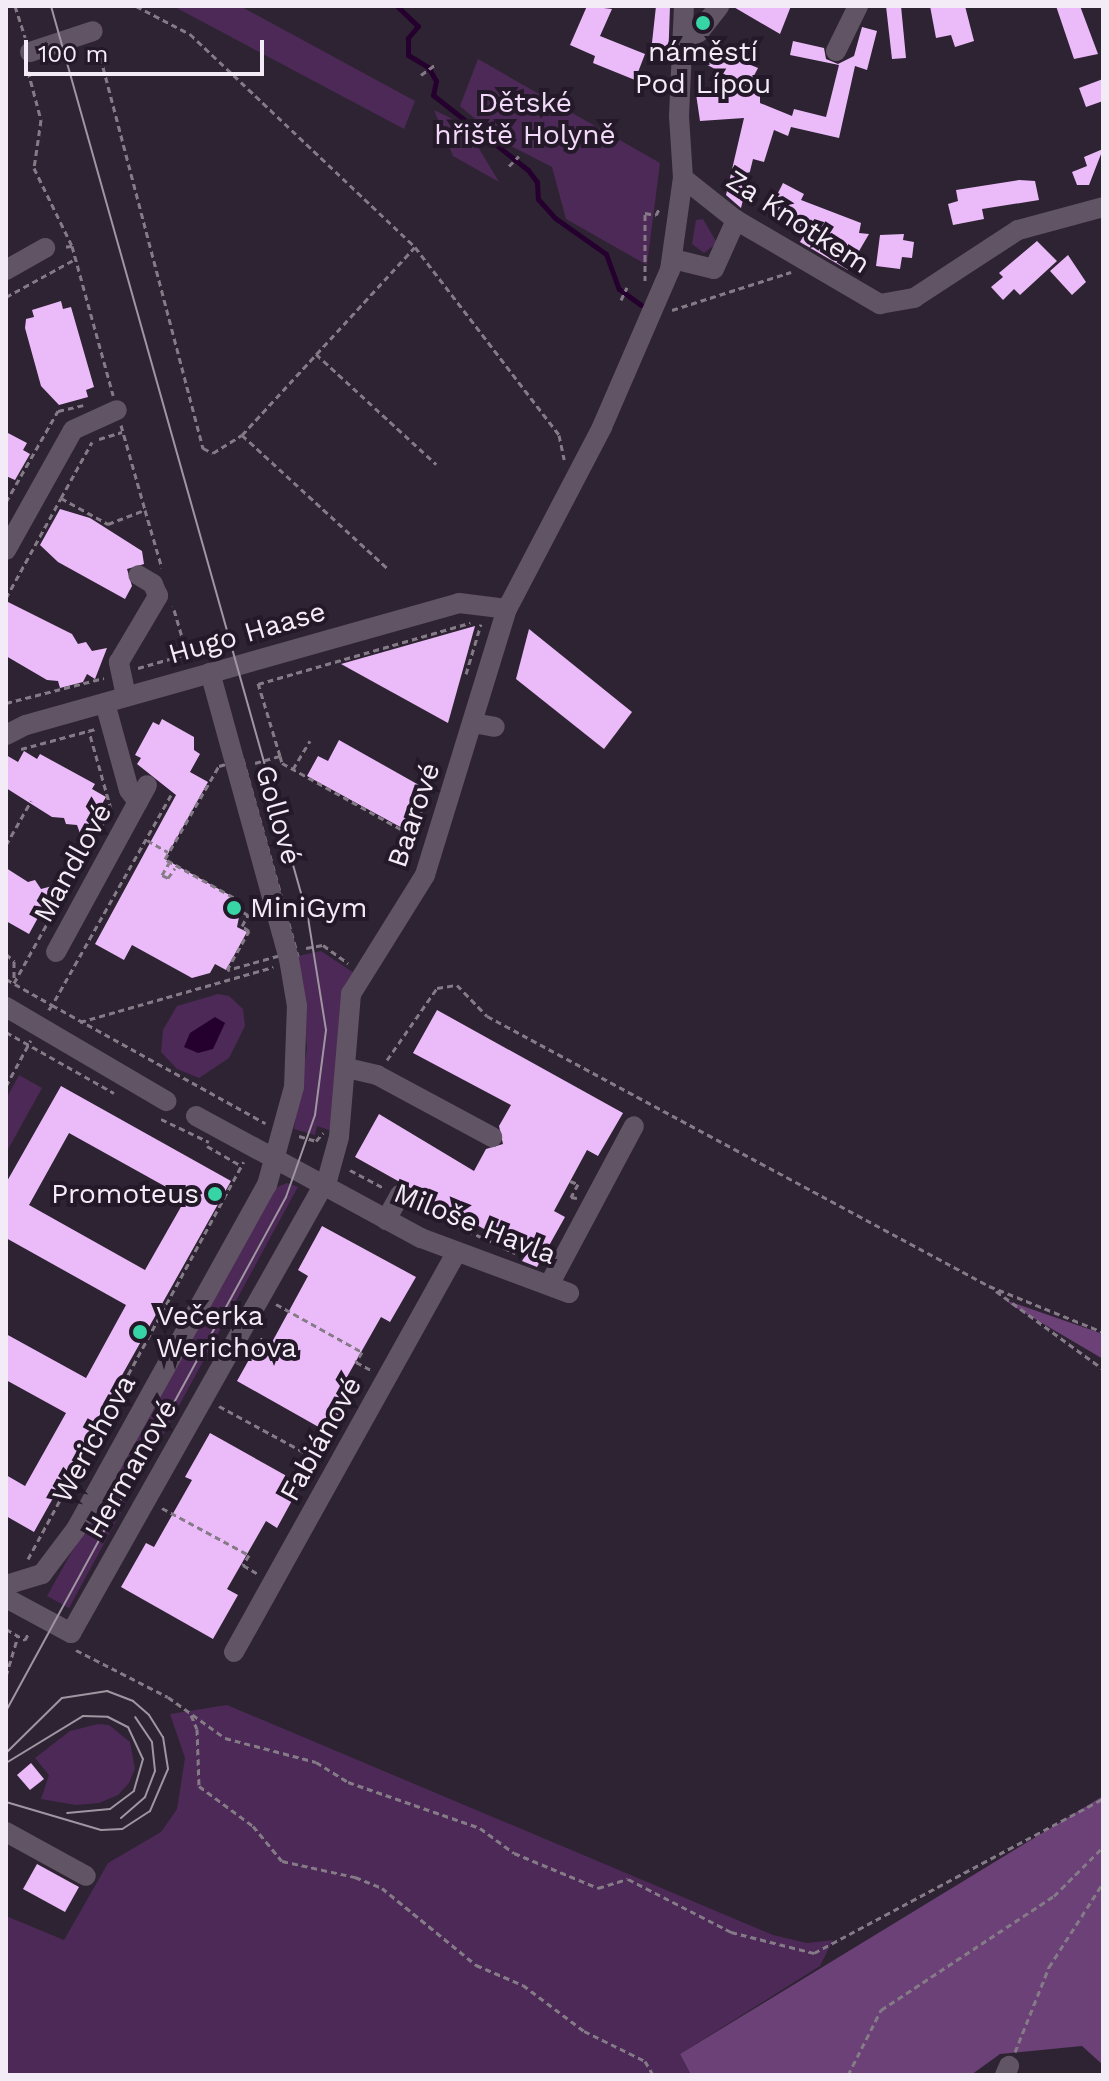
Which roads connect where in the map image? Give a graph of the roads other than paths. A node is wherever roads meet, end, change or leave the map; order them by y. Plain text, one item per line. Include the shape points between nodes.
1 (684, 6) edge
2 (719, 6) edge
3 (858, 6) edge
4 (93, 31) road end
5 (682, 41) junction
6 (836, 51) dead end
7 (30, 52) road end
8 (683, 178) junction
9 (1103, 207) edge
10 (736, 220) junction
11 (45, 248) road end
12 (673, 259) junction
13 (6, 270) edge
14 (117, 410) road end
15 (6, 550) edge
16 (138, 575) dead end
17 (507, 609) junction
18 (210, 673) junction
19 (126, 696) junction
20 (105, 703) junction
21 (473, 723) junction
22 (495, 727) dead end
23 (13, 742) edge
24 (56, 952) dead end
25 (9, 1014) edge
26 (347, 1068) junction
27 (166, 1101) dead end
28 (196, 1116) dead end
29 (634, 1126) dead end
30 (492, 1137) dead end
31 (276, 1140) junction
32 (324, 1185) junction
33 (400, 1196) road end
34 (386, 1220) junction
35 (457, 1252) junction
36 (549, 1285) junction
37 (569, 1293) dead end
38 (13, 1583) edge
39 (6, 1598) edge
40 (234, 1652) dead end
41 (6, 1832) edge
42 (86, 1876) dead end

1 - 5 street, Baarové
2 - 5 street via 699,32
3 - 6 street
4 - 7 street
5 - 8 street, Baarové
8 - 10 street, Za Knotkem
8 - 12 street, Baarové
9 - 10 street, Za Knotkem via 1018,230 914,298 880,304
10 - 12 street via 714,269
11 - 13 street
12 - 17 street, Baarové via 653,316
14 - 15 street via 73,430
16 - 19 street via 153,584 158,596 119,662
17 - 18 street, Hugo Haase via 459,603
17 - 21 street, Baarové
18 - 19 street, Hugo Haase
18 - 31 street, Gollové via 283,957 297,1045
19 - 20 street, Hugo Haase
20 - 23 street, Hugo Haase
20 - 24 street, Mandlové via 129,790 143,794
21 - 22 street
21 - 26 street, Baarové via 464,791 431,879 363,974 347,1007
25 - 27 street via 40,1024
26 - 30 street via 377,1075
26 - 32 street, Baarové via 339,1137
28 - 31 street via 253,1147
29 - 36 street
31 - 32 street, Miloše Havla
31 - 38 street, Werichova via 267,1185 76,1529 42,1574
32 - 34 street, Miloše Havla
32 - 39 street, Hermanové via 71,1633
33 - 34 street
34 - 35 street, Miloše Havla
35 - 36 street, Miloše Havla
35 - 40 street, Fabiánové
36 - 37 street, Miloše Havla
41 - 42 street

